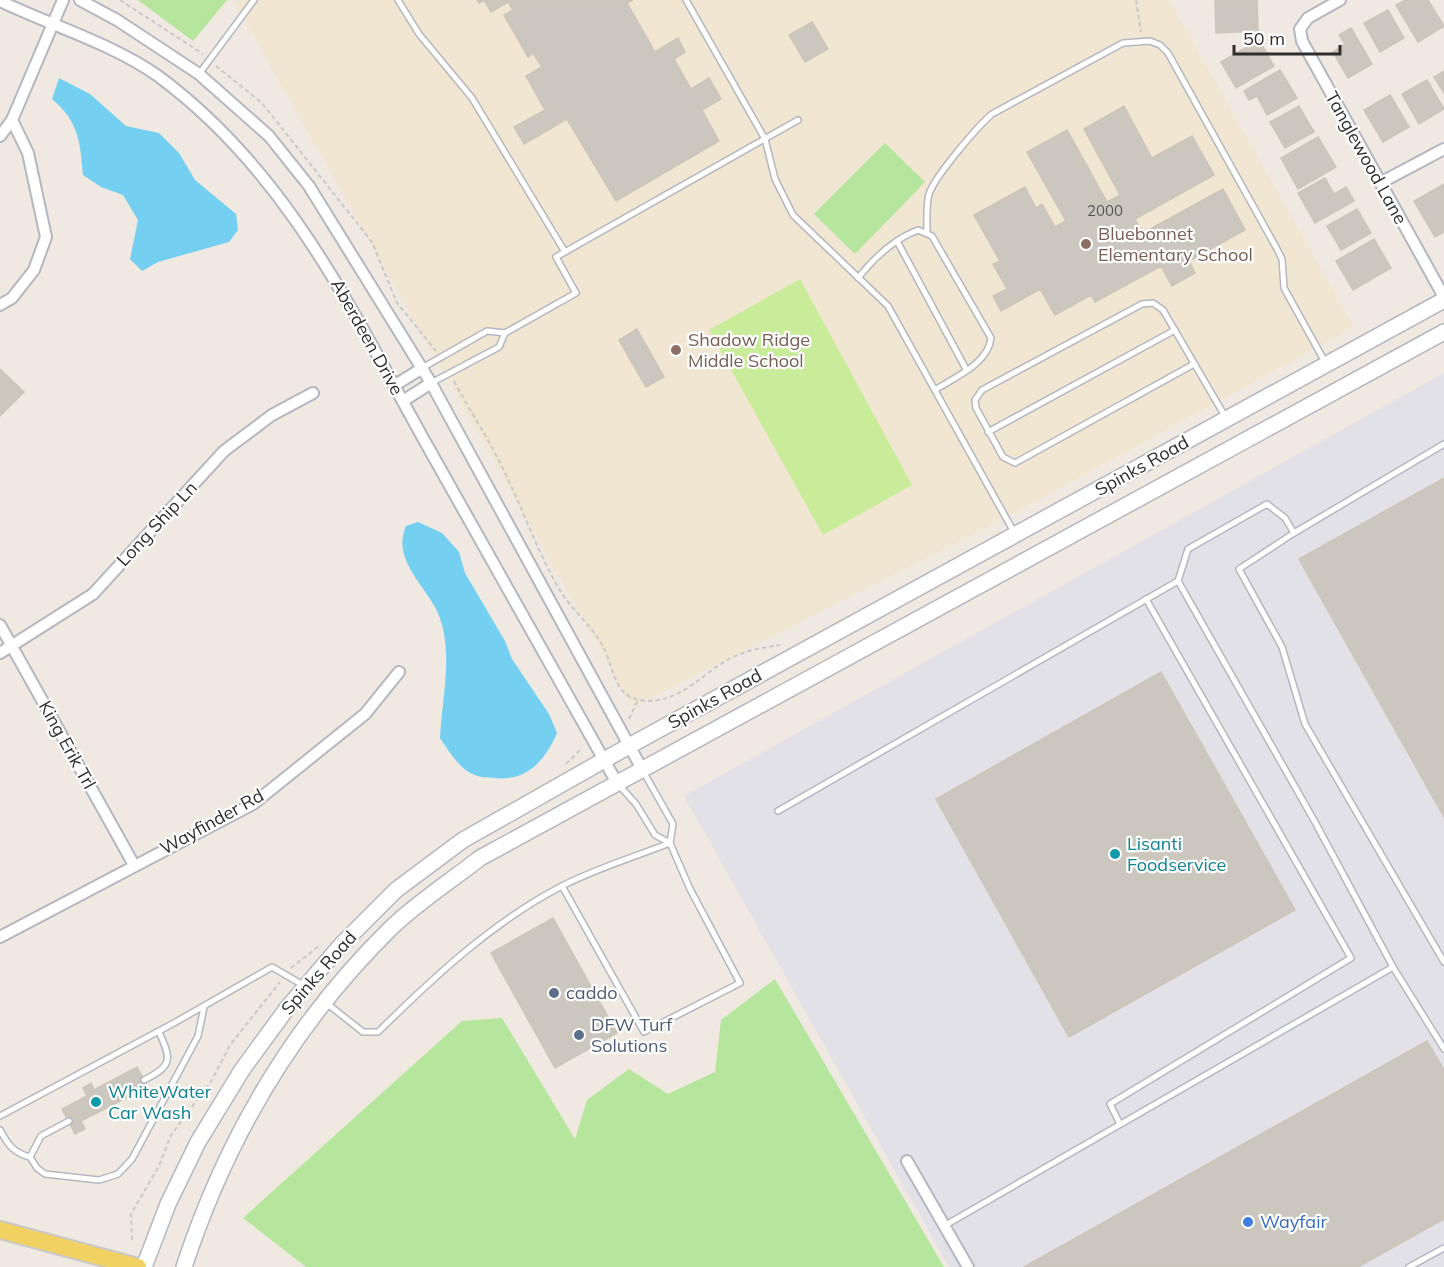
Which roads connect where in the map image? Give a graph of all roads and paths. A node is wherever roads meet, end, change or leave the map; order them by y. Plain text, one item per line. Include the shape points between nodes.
1 (63, 0) edge
2 (80, 0) edge
3 (254, 0) edge
4 (398, 0) edge
5 (686, 0) edge
6 (1136, 0) edge
7 (1340, 0) edge
8 (0, 1) edge
9 (51, 25) junction
10 (1143, 40) junction
11 (199, 74) junction
12 (12, 120) junction
13 (798, 120) dead end
14 (0, 136) edge
15 (765, 139) junction
16 (1444, 149) edge
17 (1380, 183) junction
18 (927, 231) junction
19 (897, 241) junction
20 (565, 252) junction
21 (858, 278) junction
22 (1444, 299) edge
23 (0, 305) edge
24 (1174, 330) junction
25 (1444, 332) edge
26 (505, 333) junction
27 (1194, 364) junction
28 (1326, 365) junction
29 (420, 369) junction
30 (966, 369) junction
31 (431, 383) junction
32 (395, 385) junction
33 (934, 390) junction
34 (313, 393) dead end
35 (403, 401) junction
36 (1227, 419) junction
37 (988, 432) junction
38 (1241, 443) junction
39 (1444, 444) edge
40 (1294, 533) junction
41 (1015, 535) junction
42 (1028, 560) junction
43 (1178, 581) junction
44 (1146, 599) junction
45 (0, 625) edge
46 (790, 643) dead end
47 (12, 646) junction
48 (0, 653) edge
49 (399, 672) dead end
50 (629, 719) dead end
51 (629, 746) junction
52 (604, 760) junction
53 (642, 769) junction
54 (616, 783) junction
55 (778, 811) dead end
56 (670, 843) junction
57 (134, 865) junction
58 (562, 886) junction
59 (0, 937) edge
60 (324, 943) dead end
61 (1444, 962) edge
62 (1394, 967) junction
63 (285, 975) junction
64 (304, 986) junction
65 (324, 1000) junction
66 (204, 1007) junction
67 (159, 1032) junction
68 (1444, 1049) edge
69 (144, 1080) dead end
70 (0, 1116) edge
71 (69, 1121) dead end
72 (1120, 1125) junction
73 (0, 1130) edge
74 (30, 1157) junction
75 (907, 1161) dead end
76 (944, 1226) junction
77 (0, 1230) edge
78 (132, 1240) dead end
79 (1444, 1248) edge
80 (138, 1267) edge
81 (144, 1267) edge
82 (184, 1267) edge
83 (968, 1267) edge
84 (1410, 1267) edge

1 - 9 street
2 - 11 street, Aberdeen Drive
3 - 11 lane
4 - 20 lane via 419,34 472,98
5 - 15 lane
6 - 10 path
7 - 17 street, Tanglewood Lane via 1308,18 1300,29 1302,41
8 - 9 street, Aberdeen Drive
9 - 12 street
9 - 32 street, Aberdeen Drive via 156,75 248,160 296,219
10 - 18 lane via 1123,43 982,122 932,189
10 - 28 lane via 1160,45 1168,53 1277,249 1282,259 1284,288
11 - 29 street, Aberdeen Drive via 269,136 309,186
12 - 14 street
12 - 23 street via 28,153 46,237 34,270 12,298
13 - 15 lane
15 - 20 lane
15 - 21 lane via 775,179 793,215
16 - 17 street
17 - 22 street, Tanglewood Lane
18 - 19 lane via 918,230
18 - 30 lane via 991,338 982,359
19 - 21 lane via 871,260
19 - 30 lane
20 - 26 lane via 556,257 576,293
21 - 33 lane via 888,306
22 - 28 main road, Spinks Road
24 - 27 lane
24 - 37 lane
24 - 37 lane via 1158,305 1142,304 982,390 975,400 976,408
25 - 38 main road, Spinks Road
26 - 29 lane via 487,331
26 - 31 lane via 499,347
27 - 36 lane
27 - 37 lane via 1024,460 1008,462
28 - 36 main road, Spinks Road
29 - 31 street, Aberdeen Drive
29 - 32 street
30 - 33 lane
31 - 35 street
31 - 51 street, Aberdeen Drive
32 - 35 street, Aberdeen Drive
33 - 41 lane
34 - 47 street, Long Ship Ln via 272,415 224,451 93,594
35 - 52 street, Aberdeen Drive
36 - 38 main road
36 - 41 main road, Spinks Road
38 - 42 main road, Spinks Road
39 - 40 lane
40 - 43 lane via 1285,518 1267,504 1188,549
40 - 61 lane via 1239,569 1282,647 1305,724
41 - 42 main road
41 - 51 main road, Spinks Road
42 - 53 main road, Spinks Road
43 - 44 lane
43 - 62 lane
44 - 55 lane
44 - 72 lane via 1351,958 1110,1104
45 - 47 street, King Erik Trl
46 - 50 path via 739,654 676,694 638,699
47 - 48 street, Long Ship Ln
47 - 57 street, King Erik Trl
49 - 57 street, Wayfinder Rd via 364,714 253,804
51 - 52 main road, Spinks Road
51 - 53 street, Aberdeen Drive
52 - 54 street, Aberdeen Drive
52 - 64 main road, Spinks Road via 463,840 396,890
53 - 54 main road, Spinks Road
53 - 56 lane via 673,824
54 - 56 lane via 636,804 655,835
54 - 65 main road, Spinks Road via 480,858 392,927
56 - 58 lane
56 - 58 lane via 740,982 644,1032
57 - 59 street, Wayfinder Rd
58 - 65 lane via 517,911 479,939 378,1032 363,1032
60 - 63 path via 294,963
62 - 68 lane
62 - 72 lane
63 - 64 lane
63 - 66 lane via 272,967
63 - 78 path via 230,1046 212,1080 171,1135 159,1166 131,1214
64 - 65 main road
64 - 81 main road, Spinks Road via 242,1070 198,1142
65 - 82 main road, Spinks Road via 280,1061 242,1125 204,1206
66 - 67 lane
66 - 74 lane via 198,1036 132,1159 118,1174 99,1180 45,1174
67 - 69 lane via 168,1061 162,1071
67 - 70 lane
71 - 74 lane via 41,1136
72 - 76 lane
73 - 74 lane via 8,1146
75 - 76 street
76 - 83 street
77 - 80 main road
79 - 84 lane

